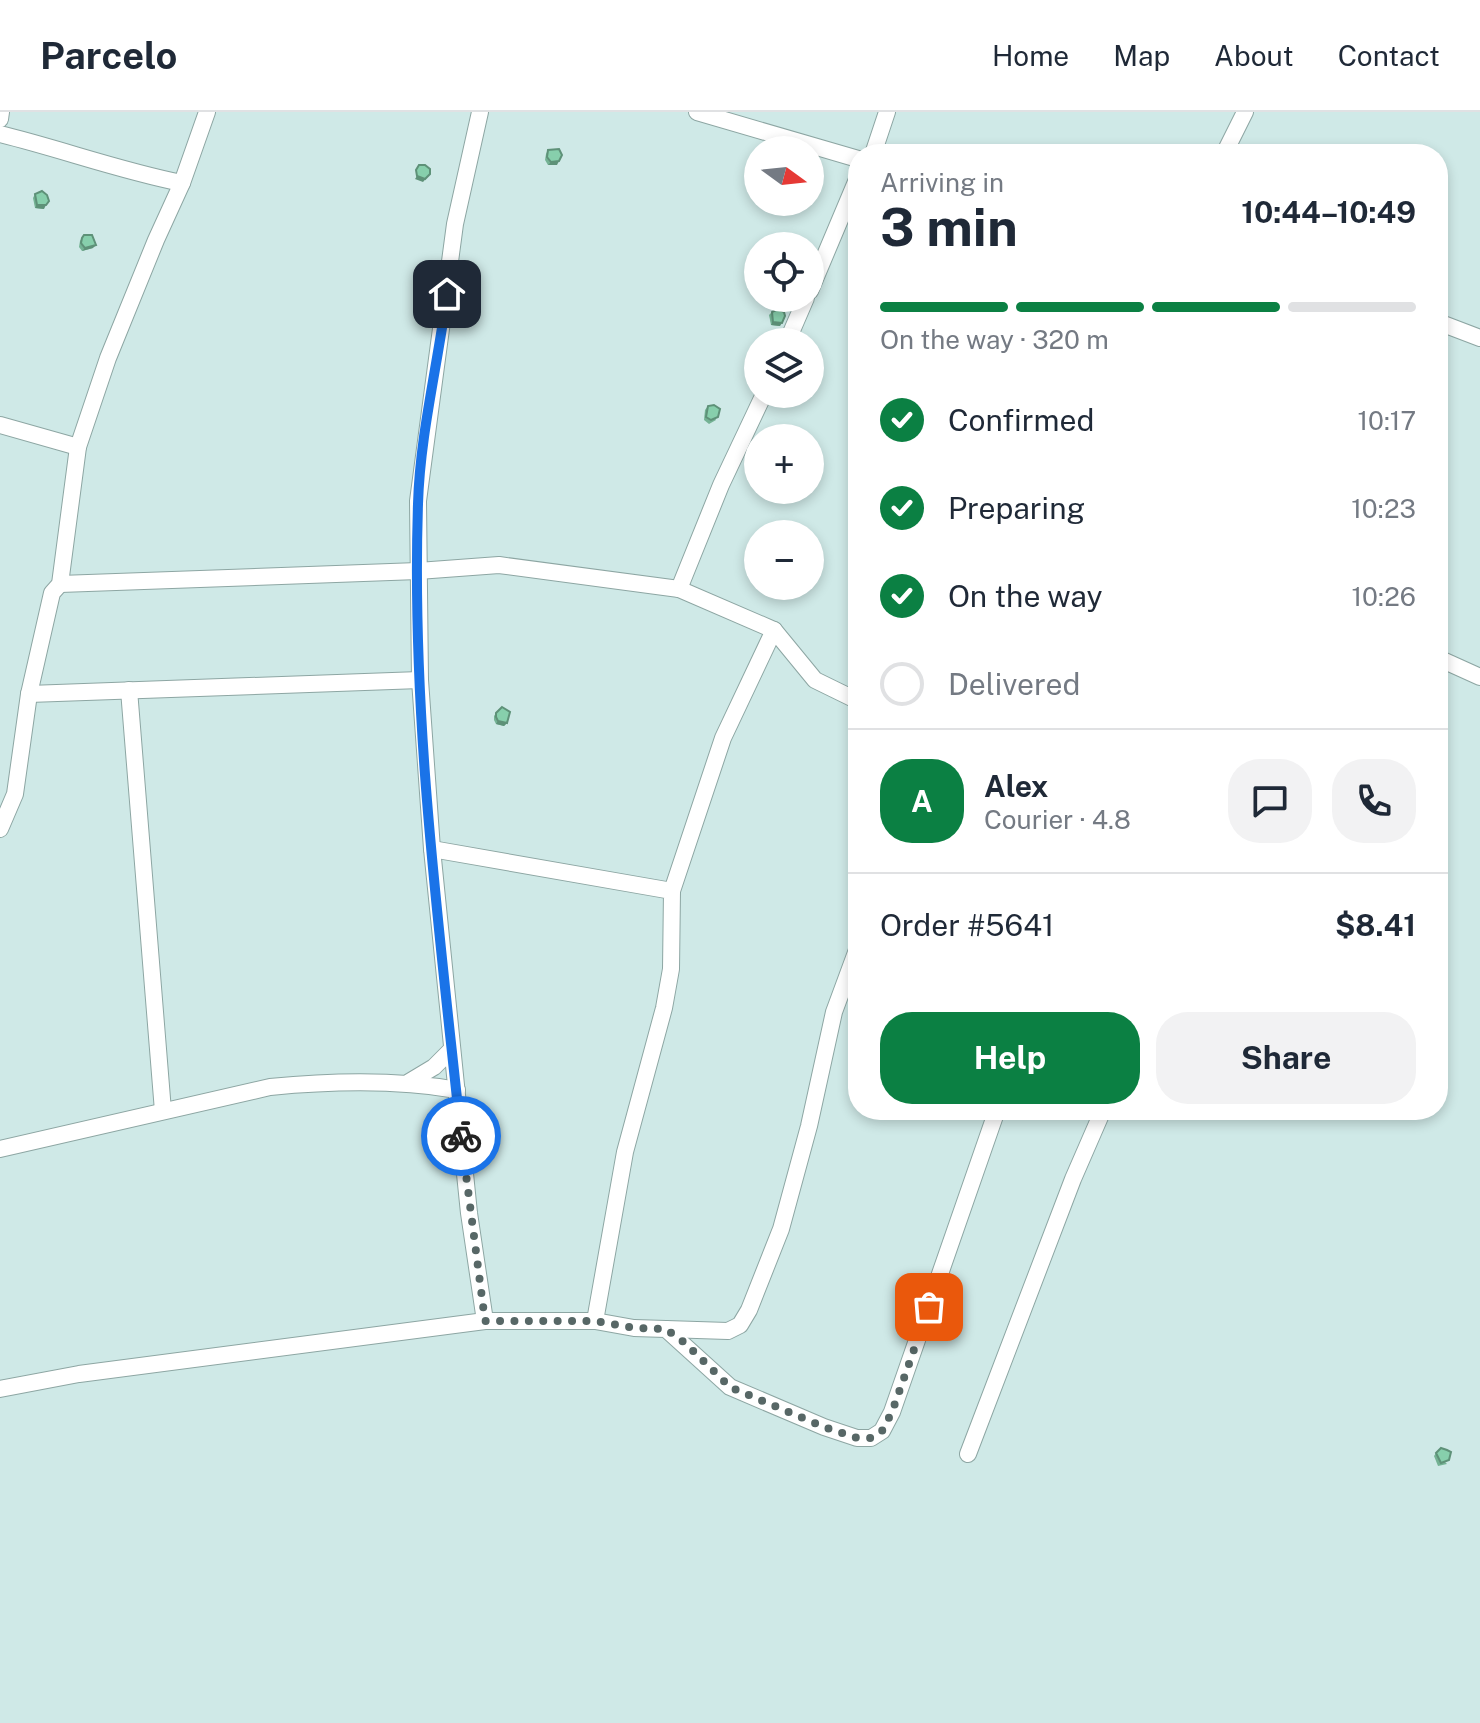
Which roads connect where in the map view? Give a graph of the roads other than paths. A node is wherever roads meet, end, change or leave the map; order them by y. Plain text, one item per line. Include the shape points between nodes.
1 (1, 112) edge
2 (207, 112) edge
3 (480, 112) edge
4 (697, 112) edge
5 (887, 112) edge
6 (1245, 112) edge
7 (0, 119) edge
8 (0, 134) edge
9 (876, 144) edge
10 (1229, 144) edge
11 (848, 156) edge
12 (182, 183) junction
13 (848, 201) edge
14 (824, 258) edge
15 (1448, 326) edge
16 (1480, 338) edge
17 (757, 408) edge
18 (0, 425) edge
19 (78, 447) junction
20 (418, 571) junction
21 (60, 584) junction
22 (679, 589) junction
23 (774, 630) junction
24 (1448, 663) edge
25 (1480, 677) edge
26 (420, 680) junction
27 (129, 690) junction
28 (29, 694) junction
29 (848, 696) edge
30 (0, 829) edge
31 (432, 849) junction
32 (672, 891) junction
33 (848, 974) edge
34 (451, 1050) junction
35 (408, 1082) junction
36 (457, 1090) junction
37 (163, 1111) junction
38 (994, 1120) edge
39 (1099, 1120) edge
40 (0, 1149) edge
41 (485, 1321) junction
42 (595, 1321) junction
43 (666, 1329) junction
44 (0, 1389) edge
45 (968, 1454) dead end

1 - 7 street
2 - 12 street
3 - 20 street via 455,224 427,423 418,501
4 - 11 street
5 - 9 street
6 - 10 street
8 - 12 street
12 - 19 street via 128,307
13 - 14 street
15 - 16 street
17 - 22 street
18 - 19 street
19 - 21 street
20 - 21 street
20 - 22 street via 499,565
20 - 26 street
21 - 28 street via 52,593
22 - 23 street
23 - 29 street via 815,680
23 - 32 street via 723,738
24 - 25 street
26 - 27 street
26 - 31 street
27 - 28 street
27 - 37 street
28 - 30 street via 15,794
31 - 32 street
31 - 34 street
32 - 42 street via 671,969 625,1152
33 - 43 street via 781,1229 749,1310 740,1325 728,1331
34 - 35 street
34 - 36 street
35 - 36 street
35 - 37 street via 270,1087
36 - 41 street
37 - 40 street
38 - 43 street via 882,1431 857,1438 742,1393
39 - 45 street
41 - 42 street
41 - 44 street
42 - 43 street

